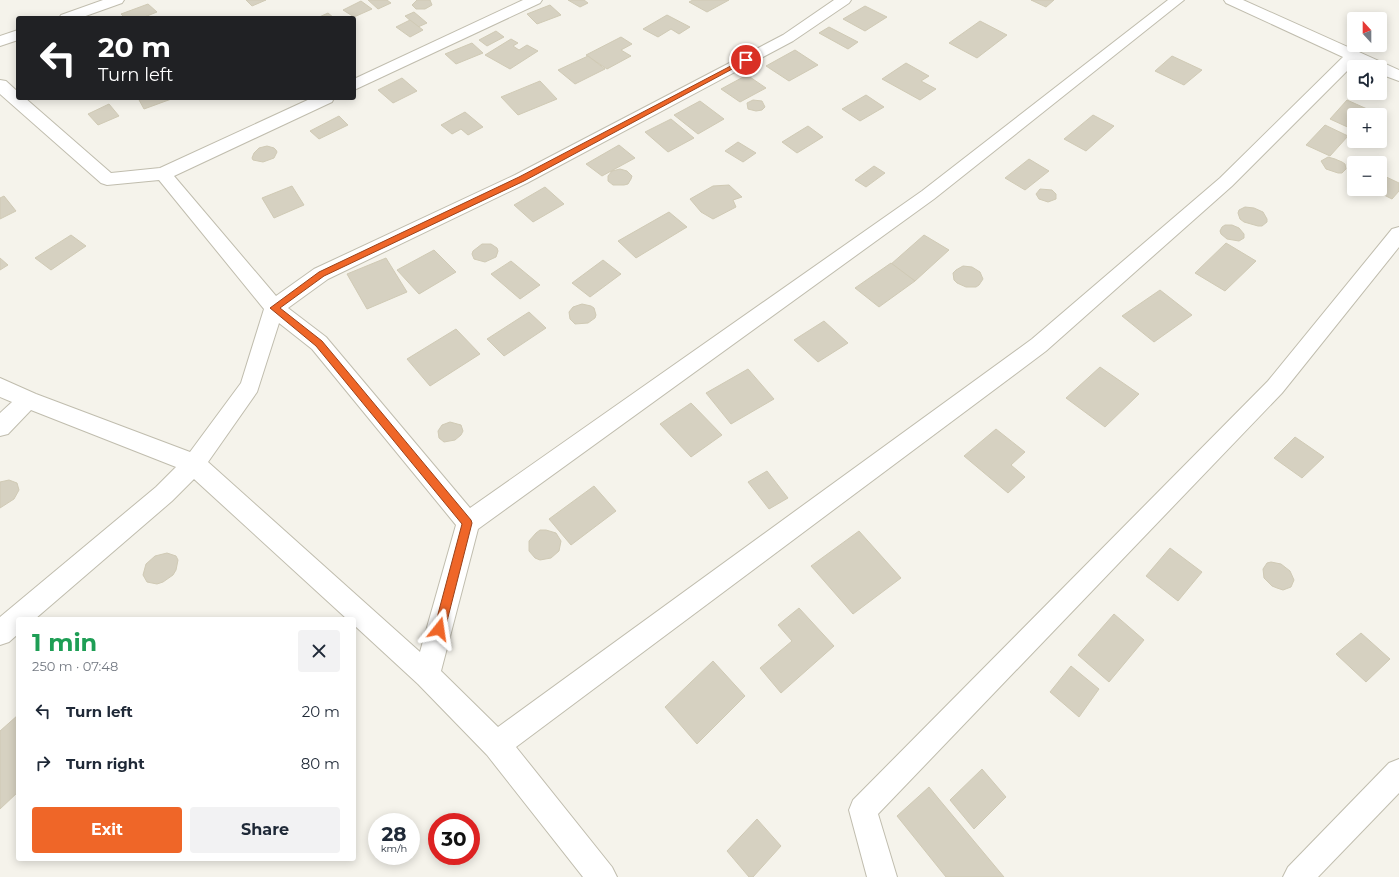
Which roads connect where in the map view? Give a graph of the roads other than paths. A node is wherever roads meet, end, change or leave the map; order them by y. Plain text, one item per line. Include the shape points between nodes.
1 (116, 0) edge
2 (535, 0) edge
3 (844, 0) edge
4 (1177, 0) edge
5 (1231, 0) edge
6 (72, 16) edge
7 (16, 36) edge
8 (0, 41) edge
9 (1353, 56) junction
10 (1362, 60) edge
11 (1387, 71) edge
12 (1399, 76) edge
13 (0, 84) edge
14 (356, 84) edge
15 (16, 98) edge
16 (18, 100) edge
17 (322, 100) edge
18 (163, 174) junction
19 (1399, 234) edge
20 (274, 308) junction
21 (0, 387) edge
22 (28, 400) junction
23 (0, 427) edge
24 (194, 464) junction
25 (468, 523) junction
26 (19, 617) edge
27 (16, 619) edge
28 (0, 633) edge
29 (427, 675) junction
30 (497, 746) junction
31 (1399, 773) edge
32 (602, 877) edge
33 (882, 877) edge
34 (1298, 877) edge

1 - 6 street
2 - 14 street
3 - 20 street via 788,38 521,179 321,274
4 - 25 street via 928,195
5 - 9 street
7 - 8 street
9 - 10 street
9 - 30 street via 1226,182 1039,345
11 - 12 street
13 - 15 street
16 - 18 street via 107,178
17 - 18 street
18 - 20 street
19 - 33 street via 1275,387 863,810
20 - 24 street via 250,386
20 - 25 street via 319,343
21 - 22 street
22 - 23 street
22 - 24 street
24 - 26 street via 164,494
24 - 29 street
25 - 29 street
27 - 28 street
29 - 30 street
30 - 32 street
31 - 34 street

